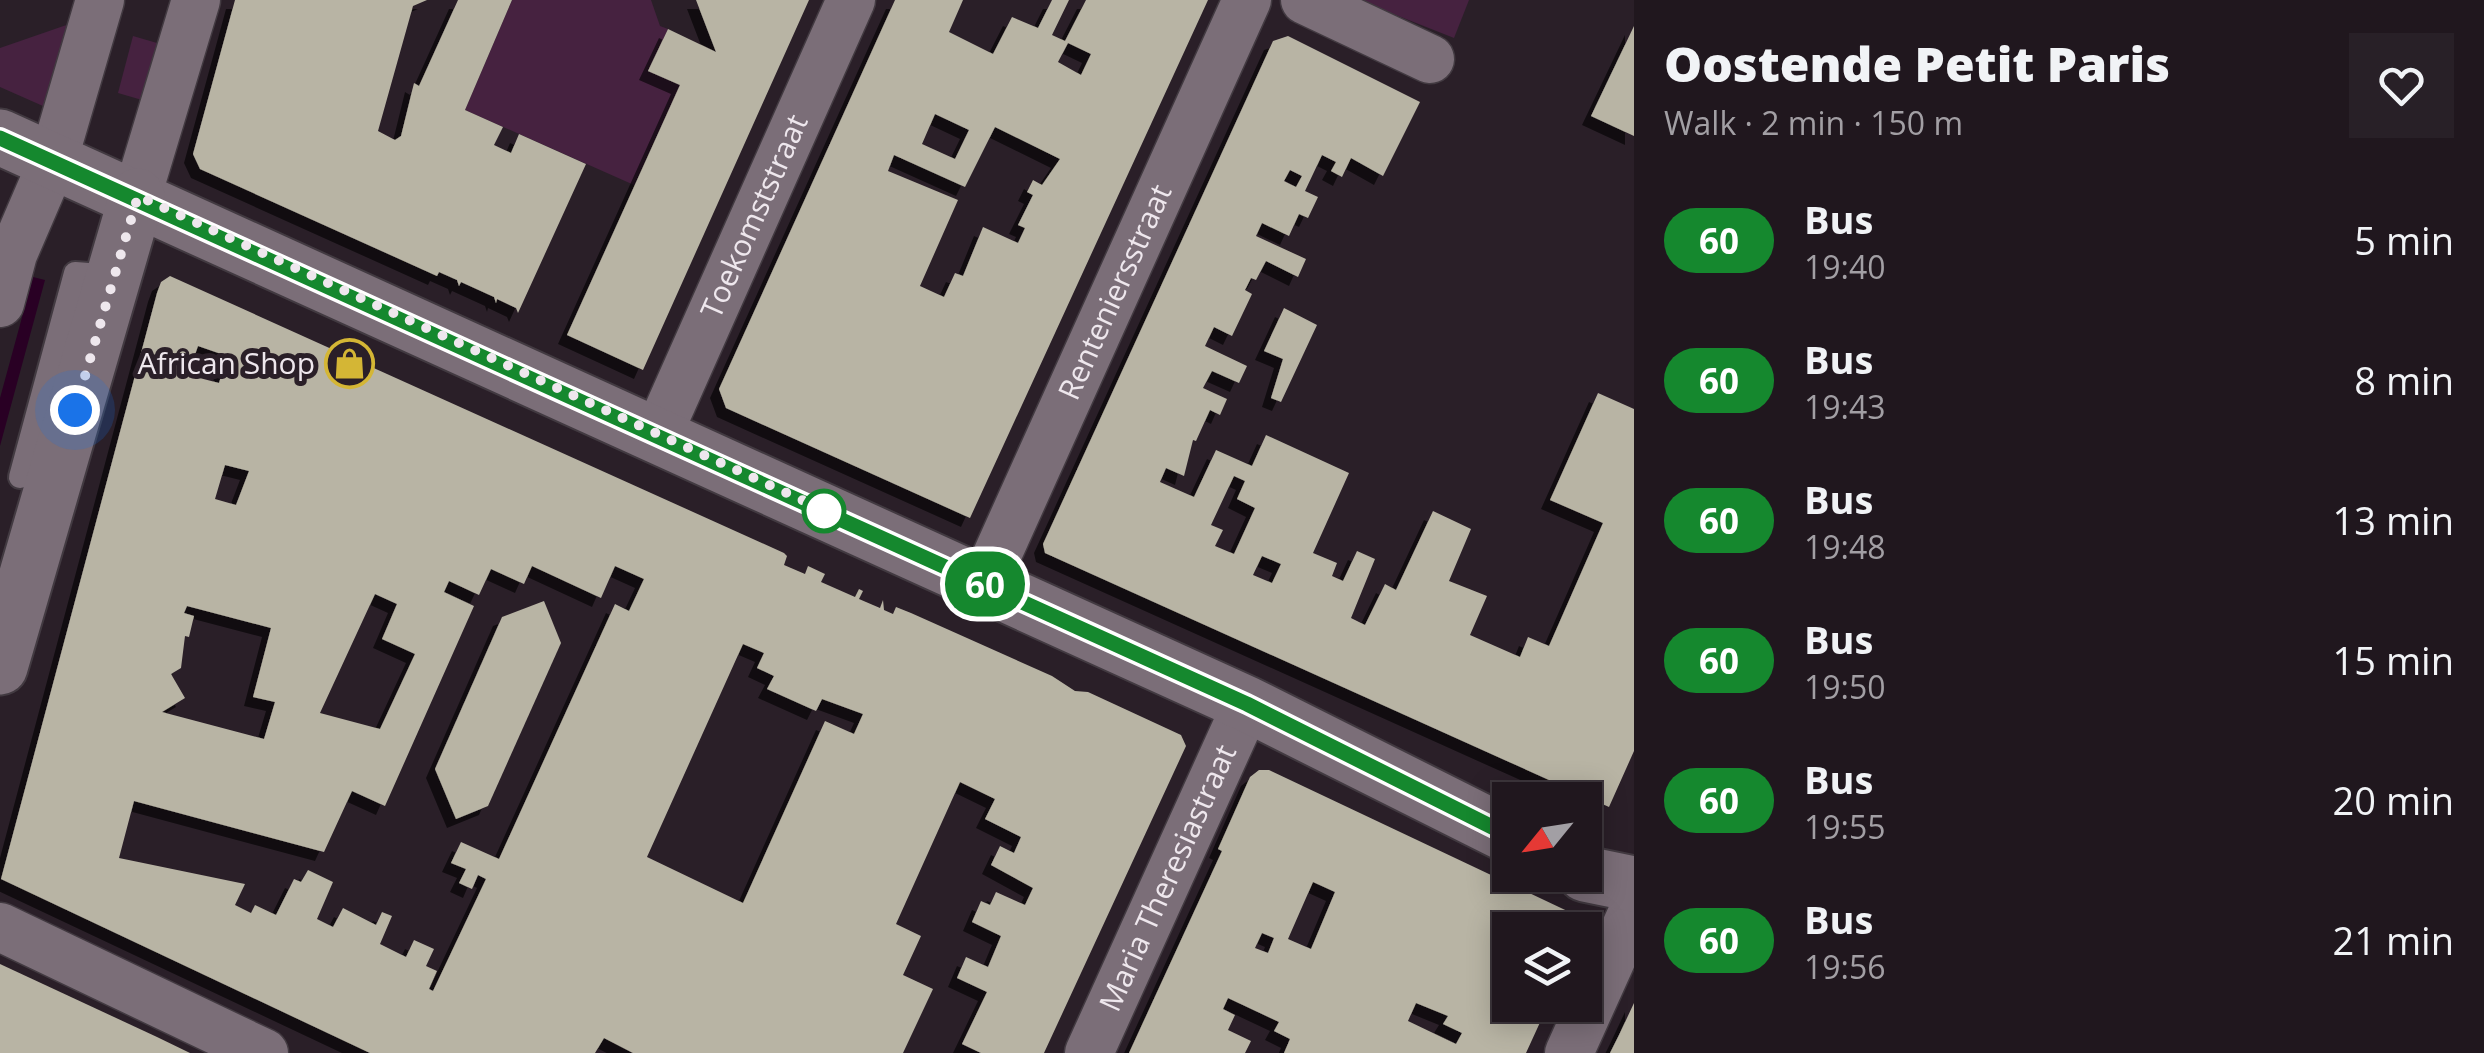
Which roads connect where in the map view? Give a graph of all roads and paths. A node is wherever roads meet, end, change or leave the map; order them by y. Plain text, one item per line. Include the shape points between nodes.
1 (100, 0) edge
2 (196, 0) edge
3 (851, 0) edge
4 (1247, 0) edge
5 (1304, 0) edge
6 (1430, 59) dead end
7 (0, 138) edge
8 (54, 162) junction
9 (138, 196) junction
10 (115, 276) junction
11 (0, 303) edge
12 (658, 434) junction
13 (20, 476) dead end
14 (984, 584) junction
15 (0, 666) edge
16 (1247, 704) junction
17 (1492, 827) edge
18 (1602, 877) edge
19 (1634, 884) edge
20 (1634, 909) edge
21 (0, 927) edge
22 (264, 1053) edge
23 (1089, 1053) edge
24 (1569, 1053) edge

1 - 8 street
2 - 9 street
3 - 12 street, Toekomststraat
4 - 14 street, Renteniersstraat
5 - 6 street
7 - 8 street
8 - 9 street
8 - 11 street via 13,254
9 - 10 street
9 - 12 street
10 - 13 lane via 75,272
10 - 15 street
12 - 14 street
14 - 16 street
16 - 17 street
16 - 23 street, Maria Theresiastraat
18 - 19 street
20 - 24 street
21 - 22 street

